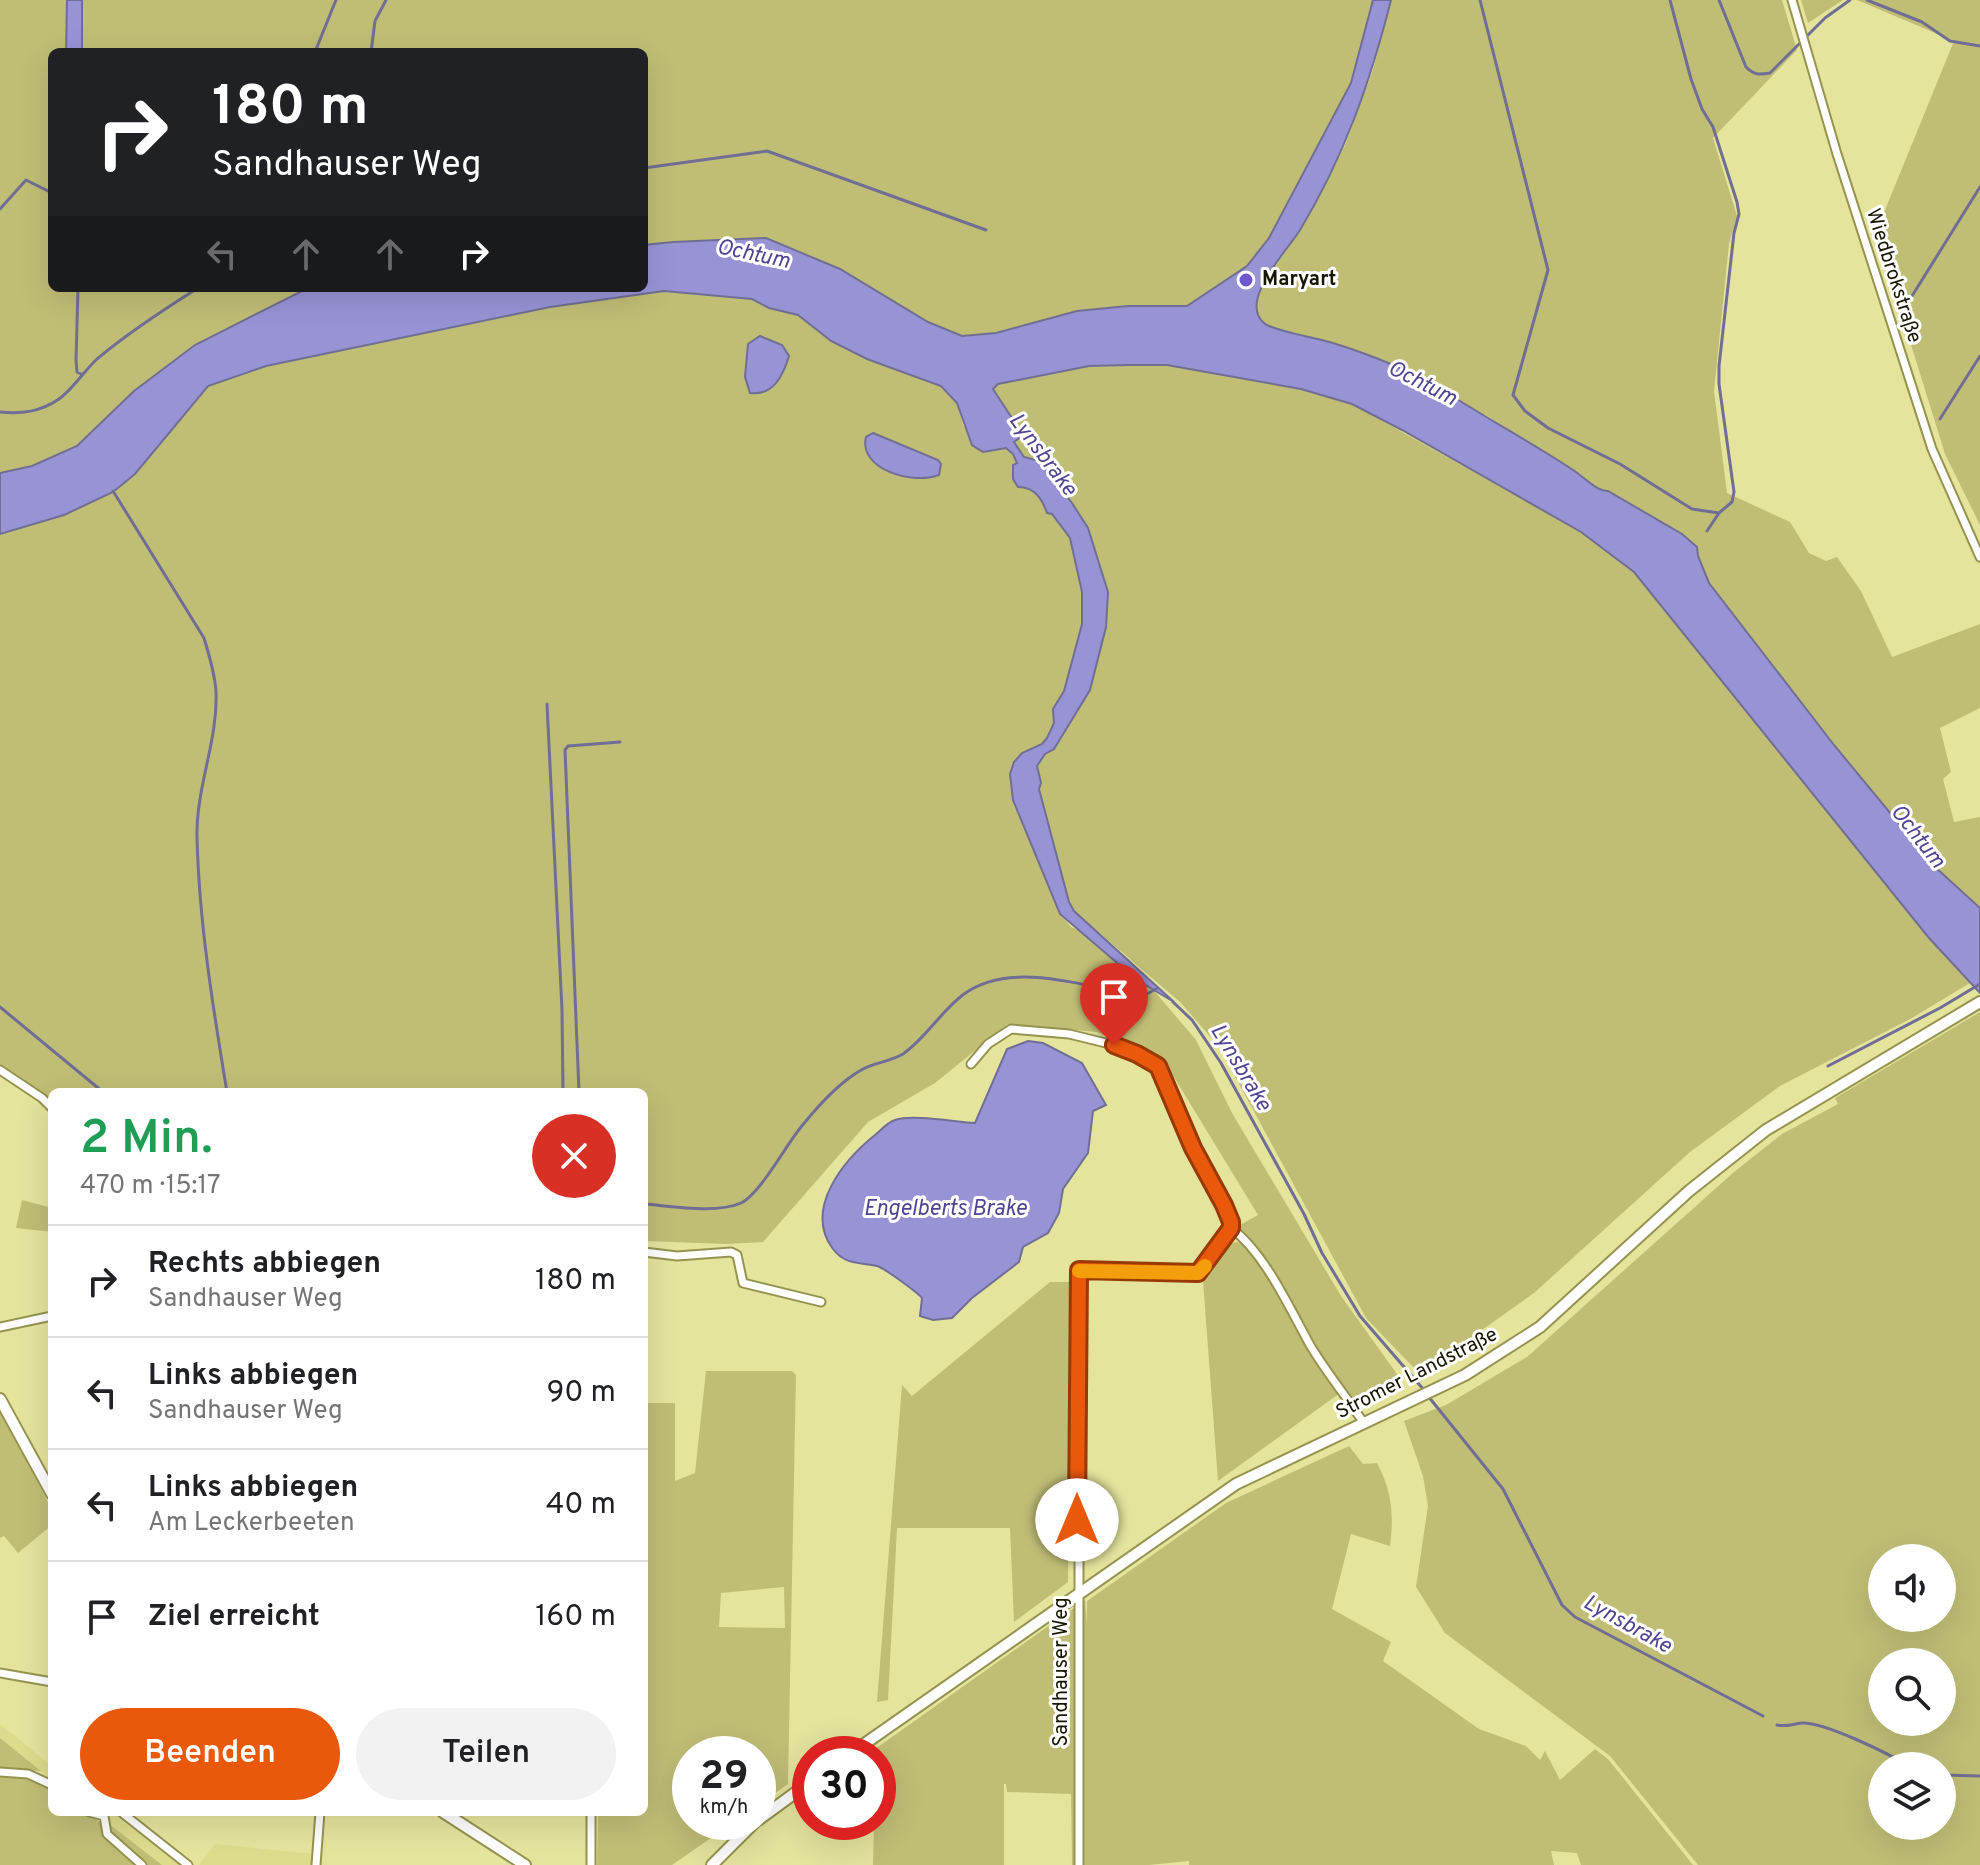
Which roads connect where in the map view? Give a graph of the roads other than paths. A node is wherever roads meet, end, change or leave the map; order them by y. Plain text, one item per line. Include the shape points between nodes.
1 (1792, 0) edge
2 (1980, 557) edge
3 (1980, 1002) edge
4 (971, 1064) dead end
5 (0, 1070) edge
6 (48, 1104) edge
7 (1231, 1228) junction
8 (648, 1252) edge
9 (821, 1302) dead end
10 (48, 1317) edge
11 (0, 1327) edge
12 (0, 1399) edge
13 (1363, 1422) junction
14 (48, 1487) edge
15 (1077, 1595) junction
16 (0, 1673) edge
17 (48, 1681) edge
18 (876, 1736) edge
19 (0, 1772) edge
20 (48, 1783) edge
21 (105, 1816) edge
22 (126, 1816) edge
23 (320, 1816) edge
24 (449, 1816) edge
25 (591, 1816) edge
26 (737, 1840) edge
27 (142, 1865) edge
28 (188, 1865) edge
29 (316, 1865) edge
30 (525, 1865) edge
31 (591, 1865) edge
32 (712, 1865) edge
33 (1079, 1865) edge

1 - 2 street, Wiedbrokstraße via 1932,449
3 - 13 main road, Stromer Landstraße via 1766,1130 1689,1191 1540,1327 1433,1391
4 - 7 street via 1011,1029 1114,1045 1158,1066
5 - 6 street
7 - 13 street via 1256,1255
7 - 15 street, Sandhauser Weg via 1198,1273 1079,1270
8 - 9 street via 731,1252 737,1255 743,1283
10 - 11 street
12 - 14 main road
13 - 15 main road, Stromer Landstraße via 1236,1484
15 - 18 main road, Stromer Landstraße
15 - 33 street, Sandhauser Weg
16 - 17 street
19 - 20 street via 28,1774
21 - 27 street via 107,1834
22 - 28 street
23 - 29 street
24 - 30 main road
25 - 31 street
26 - 32 main road

